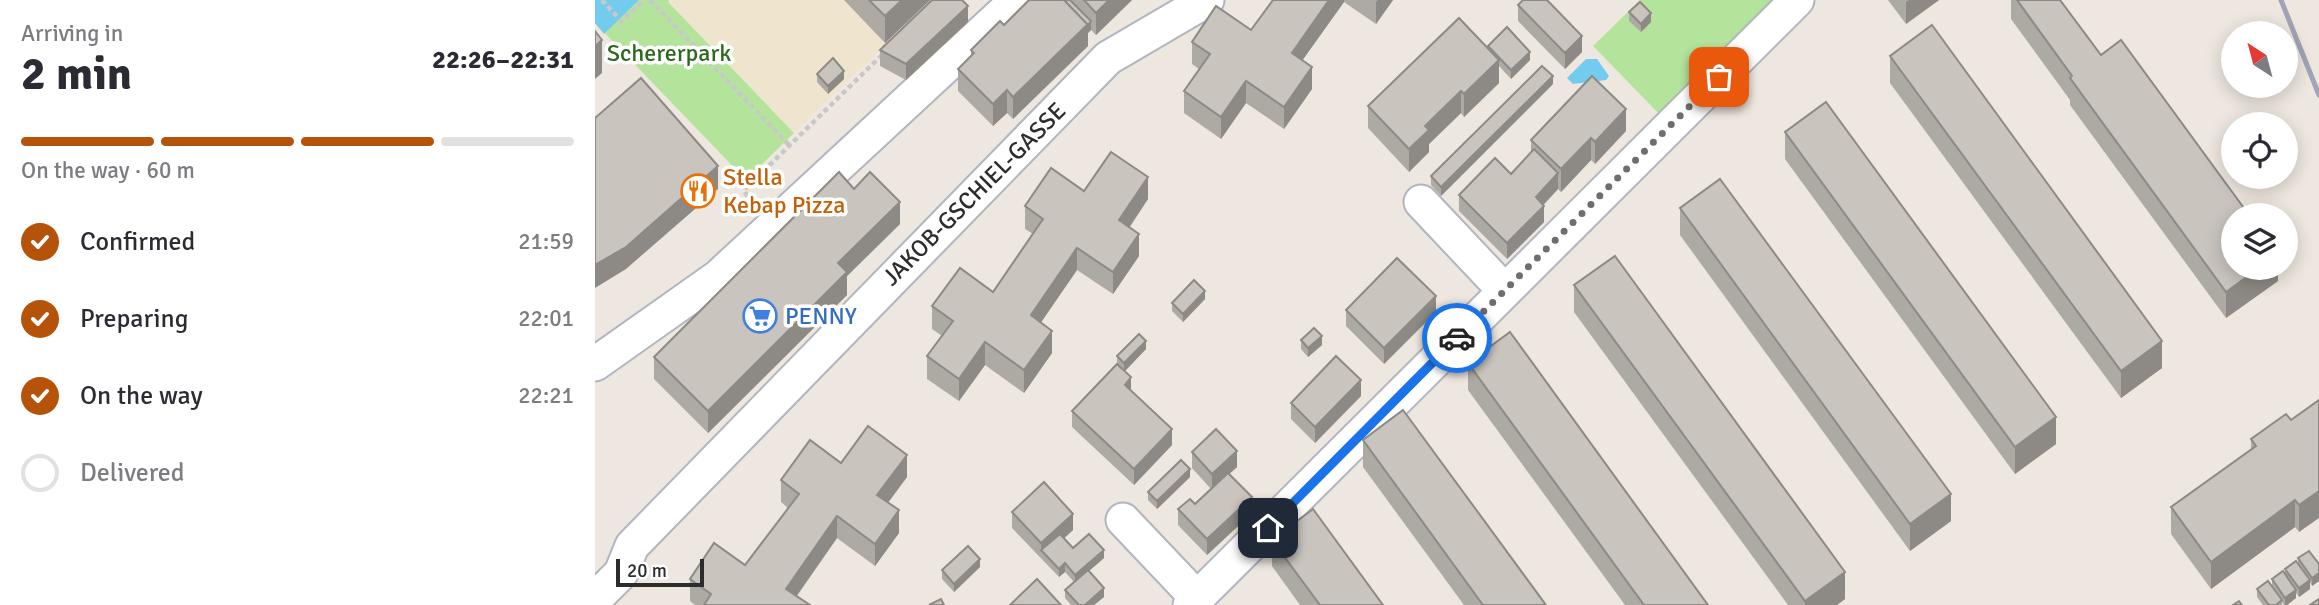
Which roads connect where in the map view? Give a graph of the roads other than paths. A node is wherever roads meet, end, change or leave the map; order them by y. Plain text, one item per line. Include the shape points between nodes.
1 (1207, 0) edge
2 (1797, 0) edge
3 (1004, 4) edge
4 (1420, 202) dead end
5 (1504, 290) junction
6 (595, 364) edge
7 (1123, 520) dead end
8 (595, 600) edge
9 (1193, 601) edge

1 - 8 street, JAKOB-GSCHIEL-GASSE via 1108,58 632,546 621,573
2 - 5 street
3 - 6 street via 718,277
4 - 5 street
5 - 9 street
7 - 9 street

